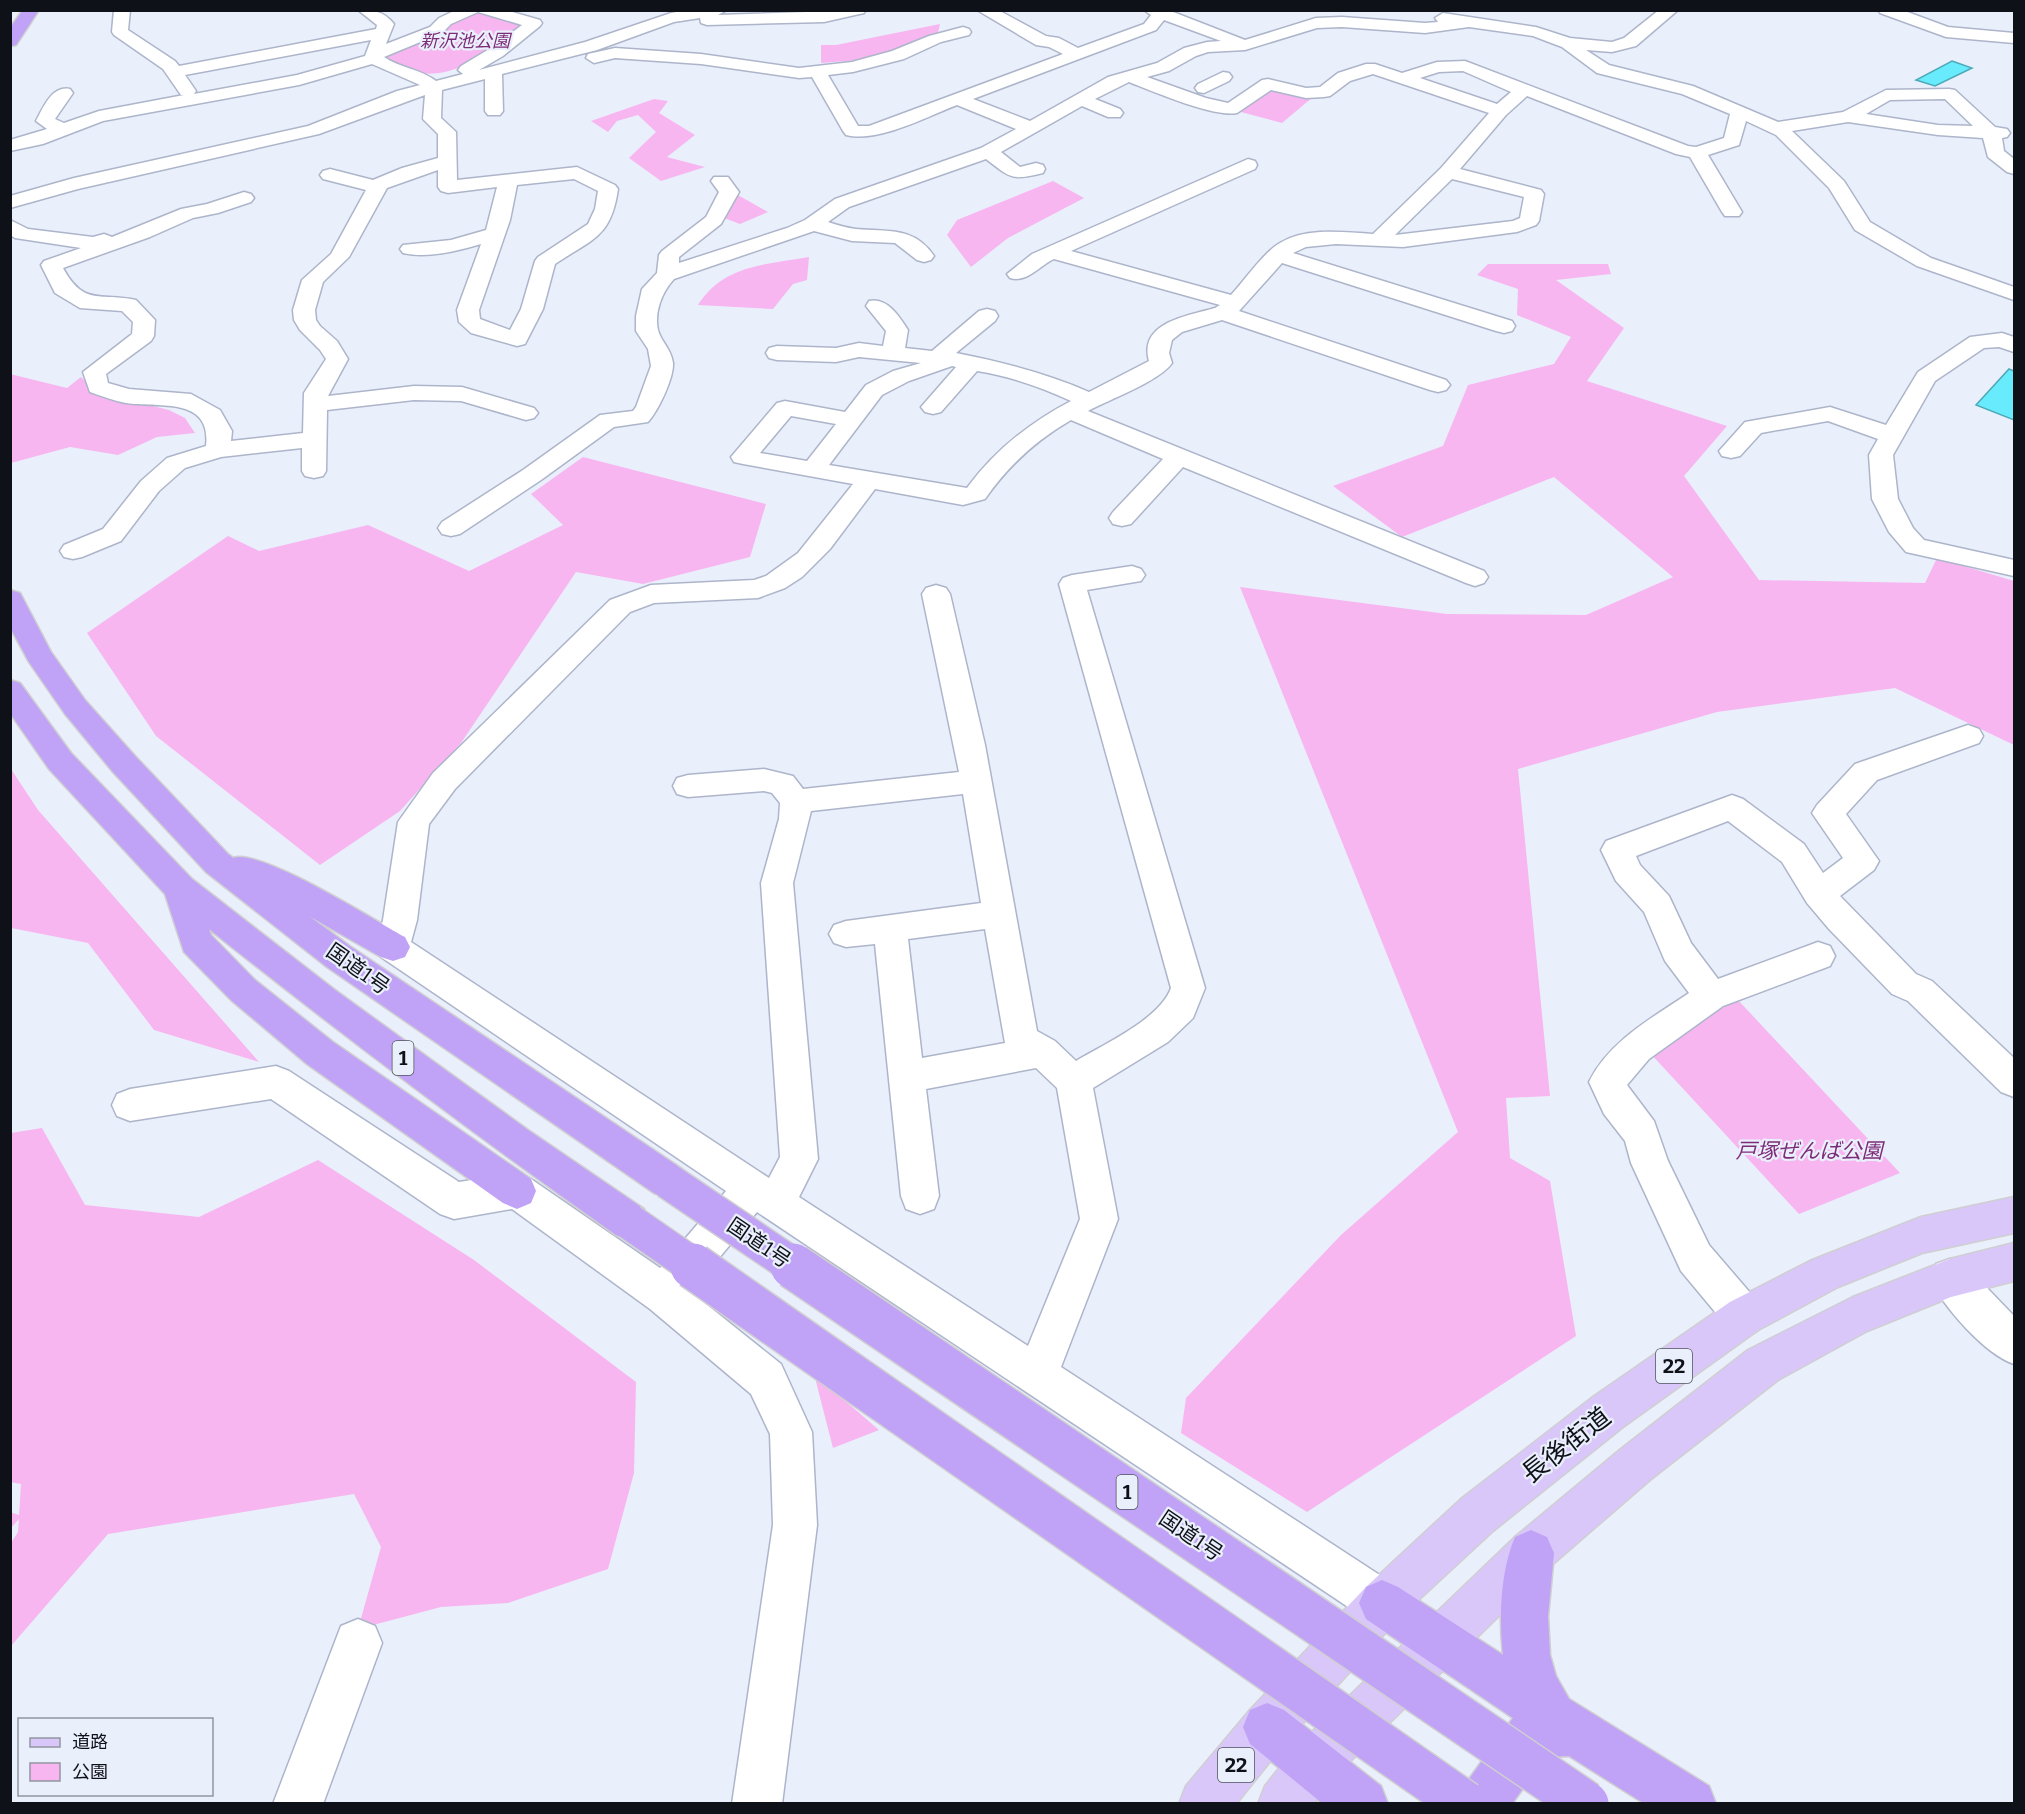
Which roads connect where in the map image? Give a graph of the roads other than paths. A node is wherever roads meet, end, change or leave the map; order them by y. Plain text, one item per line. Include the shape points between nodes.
1 (31, 10) edge
2 (122, 10) edge
3 (366, 10) edge
4 (471, 10) edge
5 (484, 10) edge
6 (642, 10) edge
7 (858, 10) edge
8 (985, 10) edge
9 (1406, 10) edge
10 (1670, 10) edge
11 (1886, 10) edge
12 (1157, 12) edge
13 (713, 15) edge
14 (1464, 23) junction
15 (963, 32) dead end
16 (382, 33) junction
17 (2014, 38) edge
18 (10, 41) edge
19 (1568, 43) junction
20 (1245, 45) junction
21 (1076, 54) junction
22 (374, 56) junction
23 (544, 59) junction
24 (727, 63) junction
25 (502, 70) junction
26 (817, 70) junction
27 (176, 72) junction
28 (1686, 74) dead end
29 (1131, 76) junction
30 (1223, 77) dead end
31 (715, 79) dead end
32 (1407, 83) junction
33 (1660, 83) junction
34 (429, 84) junction
35 (1204, 88) dead end
36 (1523, 91) junction
37 (64, 93) dead end
38 (192, 98) junction
39 (958, 99) junction
40 (1081, 99) junction
41 (131, 110) junction
42 (494, 111) dead end
43 (1500, 111) junction
44 (1739, 112) junction
45 (1114, 114) dead end
46 (1848, 117) junction
47 (139, 128) dead end
48 (1031, 128) junction
49 (1775, 128) junction
50 (63, 130) junction
51 (2014, 131) edge
52 (1992, 134) junction
53 (10, 146) edge
54 (988, 152) junction
55 (1697, 153) junction
56 (449, 161) junction
57 (170, 163) junction
58 (1248, 165) dead end
59 (2014, 168) edge
60 (1036, 169) dead end
61 (1448, 172) junction
62 (330, 175) dead end
63 (180, 181) dead end
64 (721, 181) dead end
65 (508, 182) junction
66 (375, 186) junction
67 (244, 198) dead end
68 (10, 202) edge
69 (184, 211) dead end
70 (1732, 212) dead end
71 (812, 224) junction
72 (157, 226) junction
73 (1484, 230) junction
74 (13, 231) edge
75 (495, 234) junction
76 (1380, 238) junction
77 (1523, 243) dead end
78 (410, 249) dead end
79 (1052, 252) junction
80 (1278, 255) junction
81 (924, 256) dead end
82 (1017, 274) dead end
83 (667, 275) junction
84 (2014, 294) edge
85 (877, 306) dead end
86 (1230, 308) junction
87 (987, 316) dead end
88 (1504, 326) dead end
89 (2014, 345) edge
90 (893, 352) junction
91 (777, 353) dead end
92 (954, 360) junction
93 (1438, 385) dead end
94 (317, 404) junction
95 (1079, 406) junction
96 (933, 407) dead end
97 (526, 413) dead end
98 (851, 420) junction
99 (1894, 436) junction
100 (316, 439) junction
101 (218, 450) junction
102 (1731, 451) dead end
103 (1180, 455) junction
104 (814, 469) junction
105 (314, 471) dead end
106 (869, 480) junction
107 (1122, 518) dead end
108 (451, 528) dead end
109 (74, 551) dead end
110 (2014, 567) edge
111 (1132, 575) dead end
112 (1475, 577) dead end
113 (936, 594) dead end
114 (10, 599) edge
115 (10, 690) edge
116 (1968, 736) dead end
117 (976, 781) junction
118 (688, 786) dead end
119 (796, 801) junction
120 (217, 863) junction
121 (180, 888) junction
122 (1819, 894) junction
123 (1000, 914) junction
124 (890, 930) junction
125 (846, 934) dead end
126 (393, 947) junction
127 (1818, 956) dead end
128 (1711, 996) junction
129 (1042, 1052) junction
130 (906, 1077) junction
131 (1074, 1081) junction
132 (2014, 1081) edge
133 (130, 1105) dead end
134 (517, 1191) junction
135 (765, 1195) junction
136 (920, 1196) dead end
137 (2014, 1215) edge
138 (2014, 1262) edge
139 (1950, 1278) junction
140 (663, 1295) junction
141 (1744, 1316) junction
142 (2014, 1344) edge
143 (1037, 1375) junction
144 (1531, 1553) junction
145 (1382, 1603) junction
146 (1440, 1641) junction
147 (358, 1642) dead end
148 (1565, 1725) junction
149 (1267, 1727) junction
150 (1313, 1764) junction
151 (298, 1803) edge
152 (757, 1803) edge
153 (1204, 1803) edge
154 (1283, 1803) edge
155 (1363, 1803) edge
156 (1465, 1803) edge
157 (1482, 1803) edge
158 (1586, 1803) edge
159 (1691, 1803) edge

1 - 18 highway
2 - 27 street via 120,32
3 - 16 street via 386,24
4 - 22 street via 445,21 436,30
5 - 34 street via 534,23 472,68
6 - 23 street via 635,18
7 - 13 street via 825,17
8 - 21 street via 1042,41
9 - 14 street
10 - 19 street via 1630,42 1612,47
11 - 17 street via 1946,32
12 - 20 street
12 - 21 street via 1150,27
13 - 23 street via 671,18
14 - 19 street via 1538,27
14 - 20 street via 1425,28 1316,23
15 - 26 street via 853,67
16 - 22 street
16 - 27 street
19 - 33 street via 1603,69
20 - 29 street via 1190,52 1163,67
21 - 39 street
22 - 34 street via 394,71
22 - 38 street via 299,80
23 - 25 street
24 - 25 street via 615,53 547,70
24 - 26 street via 799,73
24 - 31 street
25 - 34 street
25 - 42 street
26 - 39 street via 852,131 871,131
27 - 38 street
28 - 33 street
29 - 32 street via 1231,109 1268,84 1306,93 1324,92 1344,76 1366,69
29 - 40 street
30 - 35 street
32 - 36 street via 1437,67 1466,66
32 - 43 street
33 - 44 street
34 - 56 street via 434,92 432,119 447,132
34 - 57 street via 313,130
36 - 43 street
36 - 55 street via 1533,91
37 - 50 street via 45,121
38 - 41 street
39 - 48 street
40 - 45 street
40 - 48 street
41 - 47 street
41 - 50 street via 99,116
43 - 61 street
44 - 49 street
44 - 55 street via 1732,141
46 - 49 street
46 - 52 street
46 - 52 street via 1886,95 1948,94
48 - 54 street
49 - 84 street via 1837,185 1862,226 1924,262
50 - 53 street
51 - 52 street
52 - 59 street via 1995,153
54 - 60 street via 1017,173
54 - 71 street via 842,203
55 - 70 street
56 - 65 street via 448,187
56 - 66 street
57 - 63 street
57 - 68 street
58 - 79 street
61 - 73 street via 1534,194 1529,221
61 - 76 street
62 - 66 street
64 - 83 street via 729,192 723,205 714,220 669,255
65 - 75 street
65 - 75 street via 577,173 608,189 597,227 545,261 532,309 517,339 470,322 468,310
66 - 94 street via 339,257 313,280 304,310 311,330 337,358 316,393
67 - 72 street
69 - 72 street
71 - 81 street via 852,235 900,237
71 - 83 street
72 - 74 street via 93,243
72 - 101 street via 51,265 63,288 88,303 128,305 144,320 143,336 94,372 98,387 127,396 183,399 212,415 220,431
73 - 76 street via 1402,241
73 - 77 street
75 - 78 street via 452,246
76 - 80 street via 1303,241
79 - 82 street
79 - 86 street
80 - 86 street
80 - 88 street
83 - 108 street via 653,289 647,316 647,331 659,349 662,366 640,417 608,420
85 - 90 street via 897,330
86 - 93 street
86 - 95 street via 1174,327 1161,337 1161,363
87 - 92 street
89 - 99 street via 2002,340 1978,342 1926,377
90 - 91 street via 859,350 836,356
90 - 92 street
92 - 95 street via 1000,368 1057,386
92 - 96 street
92 - 98 street via 901,376 874,390
94 - 97 street via 414,393 462,394
94 - 100 street
95 - 103 street
95 - 106 street via 1011,451 975,494 963,497
98 - 104 street
98 - 104 street via 785,408 743,457
99 - 102 street via 1830,414 1753,427
99 - 110 street via 1881,455 1885,499 1908,539 1915,546
100 - 101 street
100 - 105 street
101 - 109 street via 176,463 150,486 111,535
103 - 107 street
103 - 112 street
104 - 106 street
106 - 126 street via 815,550 775,584 758,589 651,594 620,606 604,620 444,781 414,822
111 - 131 street via 1072,584 1188,988 1181,1008 1155,1031
113 - 117 street
114 - 120 highway, 国道1号 / 1 via 39,655 75,707
115 - 121 highway, 国道1号 / 1 via 60,761
116 - 122 street via 1866,772 1828,813 1863,861
117 - 119 street
117 - 123 street
118 - 119 street via 764,780 782,784
119 - 135 street via 795,819 777,883 799,1159
120 - 126 highway via 265,875
120 - 158 highway, 国道1号 / 1, bridge via 339,957
121 - 134 highway via 196,942 243,990 320,1053
121 - 156 highway, 国道1号 / 1, bridge via 515,1142
122 - 128 street via 1793,853 1732,807 1617,850 1628,872 1657,905 1677,951
122 - 132 street via 1904,984 1920,991
123 - 124 street
123 - 129 street via 1021,1039
124 - 125 street
124 - 130 street
126 - 135 street
127 - 128 street
128 - 141 street via 1636,1048 1607,1082 1617,1103 1641,1133 1650,1163 1695,1258
129 - 130 street
129 - 131 street
130 - 136 street
131 - 143 street via 1099,1219
133 - 134 street via 276,1082 454,1201
134 - 140 street
135 - 140 street
135 - 143 street
137 - 141 main road, 長後街道 / 22 via 1921,1235 1824,1274
138 - 139 main road, 22
139 - 142 street
139 - 144 main road, 22 via 1853,1317 1763,1365 1636,1464
140 - 152 street via 766,1379 791,1432 795,1525
141 - 145 main road, 長後街道 / 22 via 1608,1412 1477,1515
143 - 145 street
144 - 146 main road, 22
144 - 148 highway via 1524,1612 1528,1667 1539,1695
145 - 146 highway
145 - 149 main road, 長後街道 / 22
146 - 148 highway
146 - 150 main road, 22
147 - 151 street
148 - 157 highway via 1532,1733
148 - 159 highway
149 - 150 highway
149 - 153 main road, 長後街道 / 22
150 - 154 main road, 22
150 - 155 highway

